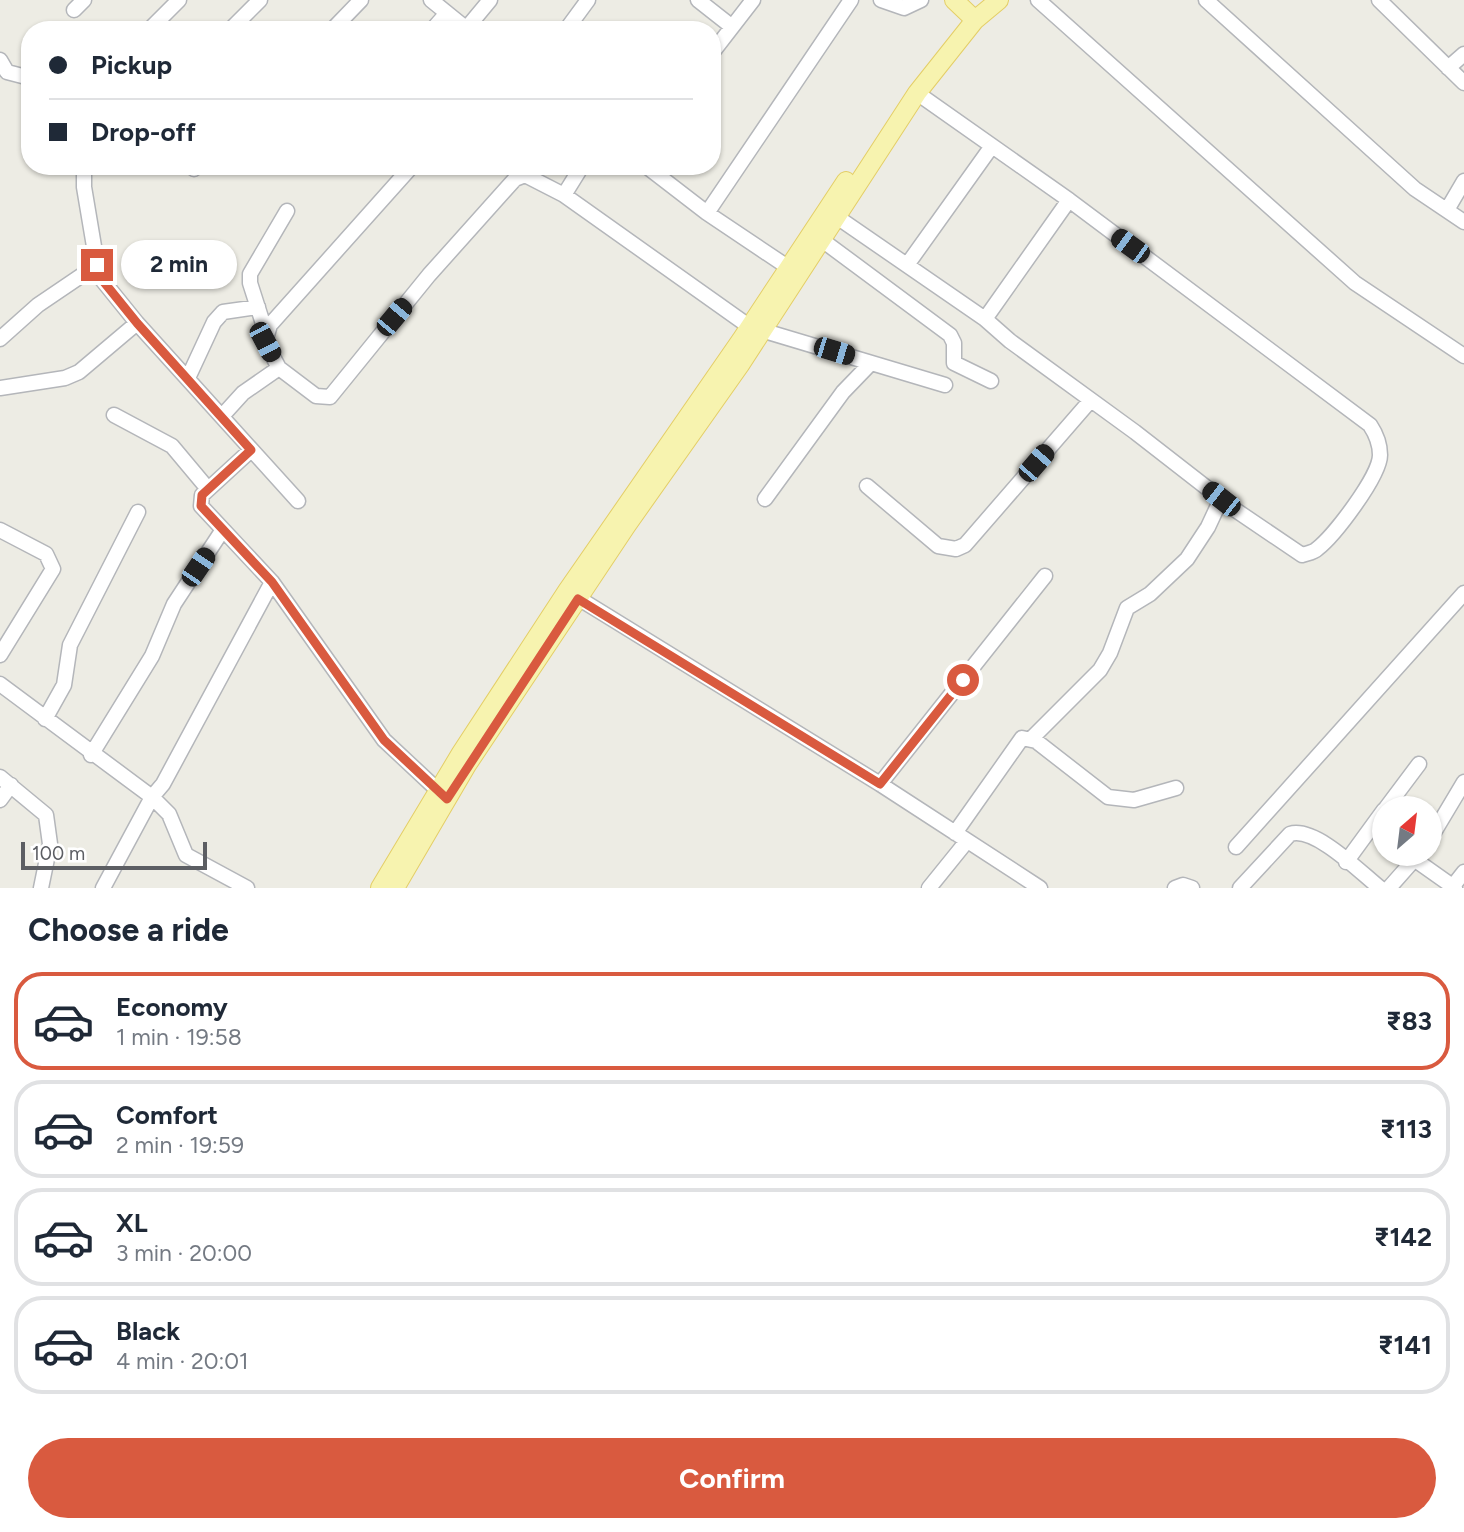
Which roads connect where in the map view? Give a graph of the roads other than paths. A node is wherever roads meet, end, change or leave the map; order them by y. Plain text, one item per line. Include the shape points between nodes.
1 (179, 0) edge
2 (260, 0) edge
3 (361, 0) edge
4 (431, 0) edge
5 (490, 0) edge
6 (588, 0) edge
7 (698, 0) edge
8 (753, 0) edge
9 (851, 0) edge
10 (881, 0) edge
11 (921, 0) edge
12 (954, 0) edge
13 (983, 0) edge
14 (999, 0) edge
15 (1038, 0) edge
16 (1206, 0) edge
17 (1379, 0) edge
18 (447, 13) junction
19 (972, 16) junction
20 (158, 21) edge
21 (239, 21) edge
22 (341, 21) edge
23 (440, 21) edge
24 (457, 21) edge
25 (473, 21) edge
26 (573, 21) edge
27 (731, 26) junction
28 (721, 40) edge
29 (1464, 54) edge
30 (0, 60) edge
31 (1448, 68) junction
32 (21, 76) edge
33 (1464, 83) edge
34 (917, 93) junction
35 (992, 146) junction
36 (84, 175) edge
37 (404, 175) edge
38 (576, 175) edge
39 (658, 175) edge
40 (1464, 181) edge
41 (564, 195) junction
42 (1069, 200) junction
43 (1447, 210) junction
44 (287, 211) dead end
45 (707, 213) junction
46 (837, 217) junction
47 (1464, 222) edge
48 (822, 240) junction
49 (97, 265) junction
50 (907, 265) junction
51 (794, 271) junction
52 (258, 307) junction
53 (985, 319) junction
54 (137, 323) junction
55 (755, 328) junction
56 (266, 332) junction
57 (0, 339) edge
58 (1464, 356) edge
59 (871, 363) junction
60 (279, 368) junction
61 (188, 377) junction
62 (991, 381) dead end
63 (945, 385) dead end
64 (0, 388) edge
65 (1090, 401) junction
66 (114, 415) dead end
67 (223, 415) junction
68 (251, 450) junction
69 (867, 486) dead end
70 (208, 489) junction
71 (765, 499) dead end
72 (1221, 499) junction
73 (298, 501) dead end
74 (138, 512) dead end
75 (0, 530) edge
76 (222, 531) junction
77 (1045, 576) dead end
78 (272, 582) junction
79 (1464, 593) edge
80 (573, 595) junction
81 (0, 654) edge
82 (0, 684) edge
83 (45, 719) junction
84 (1032, 738) junction
85 (91, 755) junction
86 (1419, 764) dead end
87 (6, 781) edge
88 (1464, 782) edge
89 (880, 784) junction
90 (1176, 788) dead end
91 (442, 795) junction
92 (1395, 796) edge
93 (152, 797) junction
94 (0, 800) edge
95 (1442, 819) edge
96 (1372, 827) edge
97 (961, 837) junction
98 (1236, 847) dead end
99 (1346, 862) junction
100 (1408, 866) edge
101 (1429, 866) edge
102 (1464, 873) edge
103 (1454, 887) edge
104 (41, 888) edge
105 (103, 888) edge
106 (247, 888) edge
107 (380, 888) edge
108 (395, 888) edge
109 (931, 888) edge
110 (1040, 888) edge
111 (1175, 888) edge
112 (1192, 888) edge
113 (1240, 888) edge
114 (1380, 888) edge
115 (1389, 888) edge

1 - 20 street
2 - 21 street
3 - 22 street
4 - 18 street
5 - 25 street
6 - 26 street
7 - 27 street
8 - 27 street
9 - 45 street
10 - 11 street via 904,8
12 - 19 main road
13 - 19 main road
14 - 19 main road
15 - 58 street via 1355,283
16 - 43 street via 1415,189
17 - 31 street
18 - 23 street
18 - 24 street
19 - 34 main road
19 - 51 main road via 908,89
27 - 28 street
29 - 31 street
30 - 32 street via 12,75
31 - 33 street
34 - 35 street
34 - 46 main road
35 - 42 street
35 - 50 street
36 - 49 street
37 - 56 street
38 - 41 street
39 - 45 street
40 - 43 street
41 - 55 street
41 - 60 street via 529,175 515,179 330,397 316,396
42 - 53 street
42 - 72 street via 1359,416 1377,437 1380,457 1374,475 1314,552 1302,555
43 - 47 street
44 - 52 street via 250,274
45 - 51 street
46 - 48 main road
46 - 50 street
48 - 51 main road
48 - 62 street via 950,335 954,363
49 - 54 street via 99,276
49 - 57 street via 38,304
50 - 53 street
51 - 55 main road
52 - 56 street
52 - 61 street via 223,312 214,321
53 - 65 street
54 - 61 street
54 - 64 street via 79,372
55 - 59 street
55 - 80 main road
56 - 60 street via 265,342
59 - 63 street
59 - 71 street via 843,392
60 - 67 street via 243,393
61 - 67 street
65 - 69 street via 956,550 939,546
65 - 72 street
66 - 70 street via 172,446
67 - 68 street
68 - 70 street
68 - 73 street
70 - 76 street via 199,502
72 - 84 street via 1187,559 1150,594 1127,608 1100,670
74 - 83 street via 70,645 64,685
75 - 81 street via 46,554 52,569
76 - 78 street
76 - 85 street via 174,604 152,656
77 - 89 street
78 - 91 street via 384,740
78 - 93 street
79 - 98 street
80 - 89 street
80 - 91 main road
82 - 83 street
83 - 85 street
84 - 90 street via 1108,797 1134,800
84 - 97 street via 1022,738
85 - 93 street
86 - 92 street
87 - 94 street
87 - 104 street via 37,805 50,827
88 - 95 street
89 - 97 street
91 - 107 main road
91 - 108 main road
93 - 105 street
93 - 106 street via 169,814 186,855
96 - 99 street
97 - 109 street
97 - 110 street
99 - 113 street via 1315,836 1298,832 1290,834
99 - 114 street
100 - 115 street
101 - 103 street
102 - 103 street
111 - 112 street

